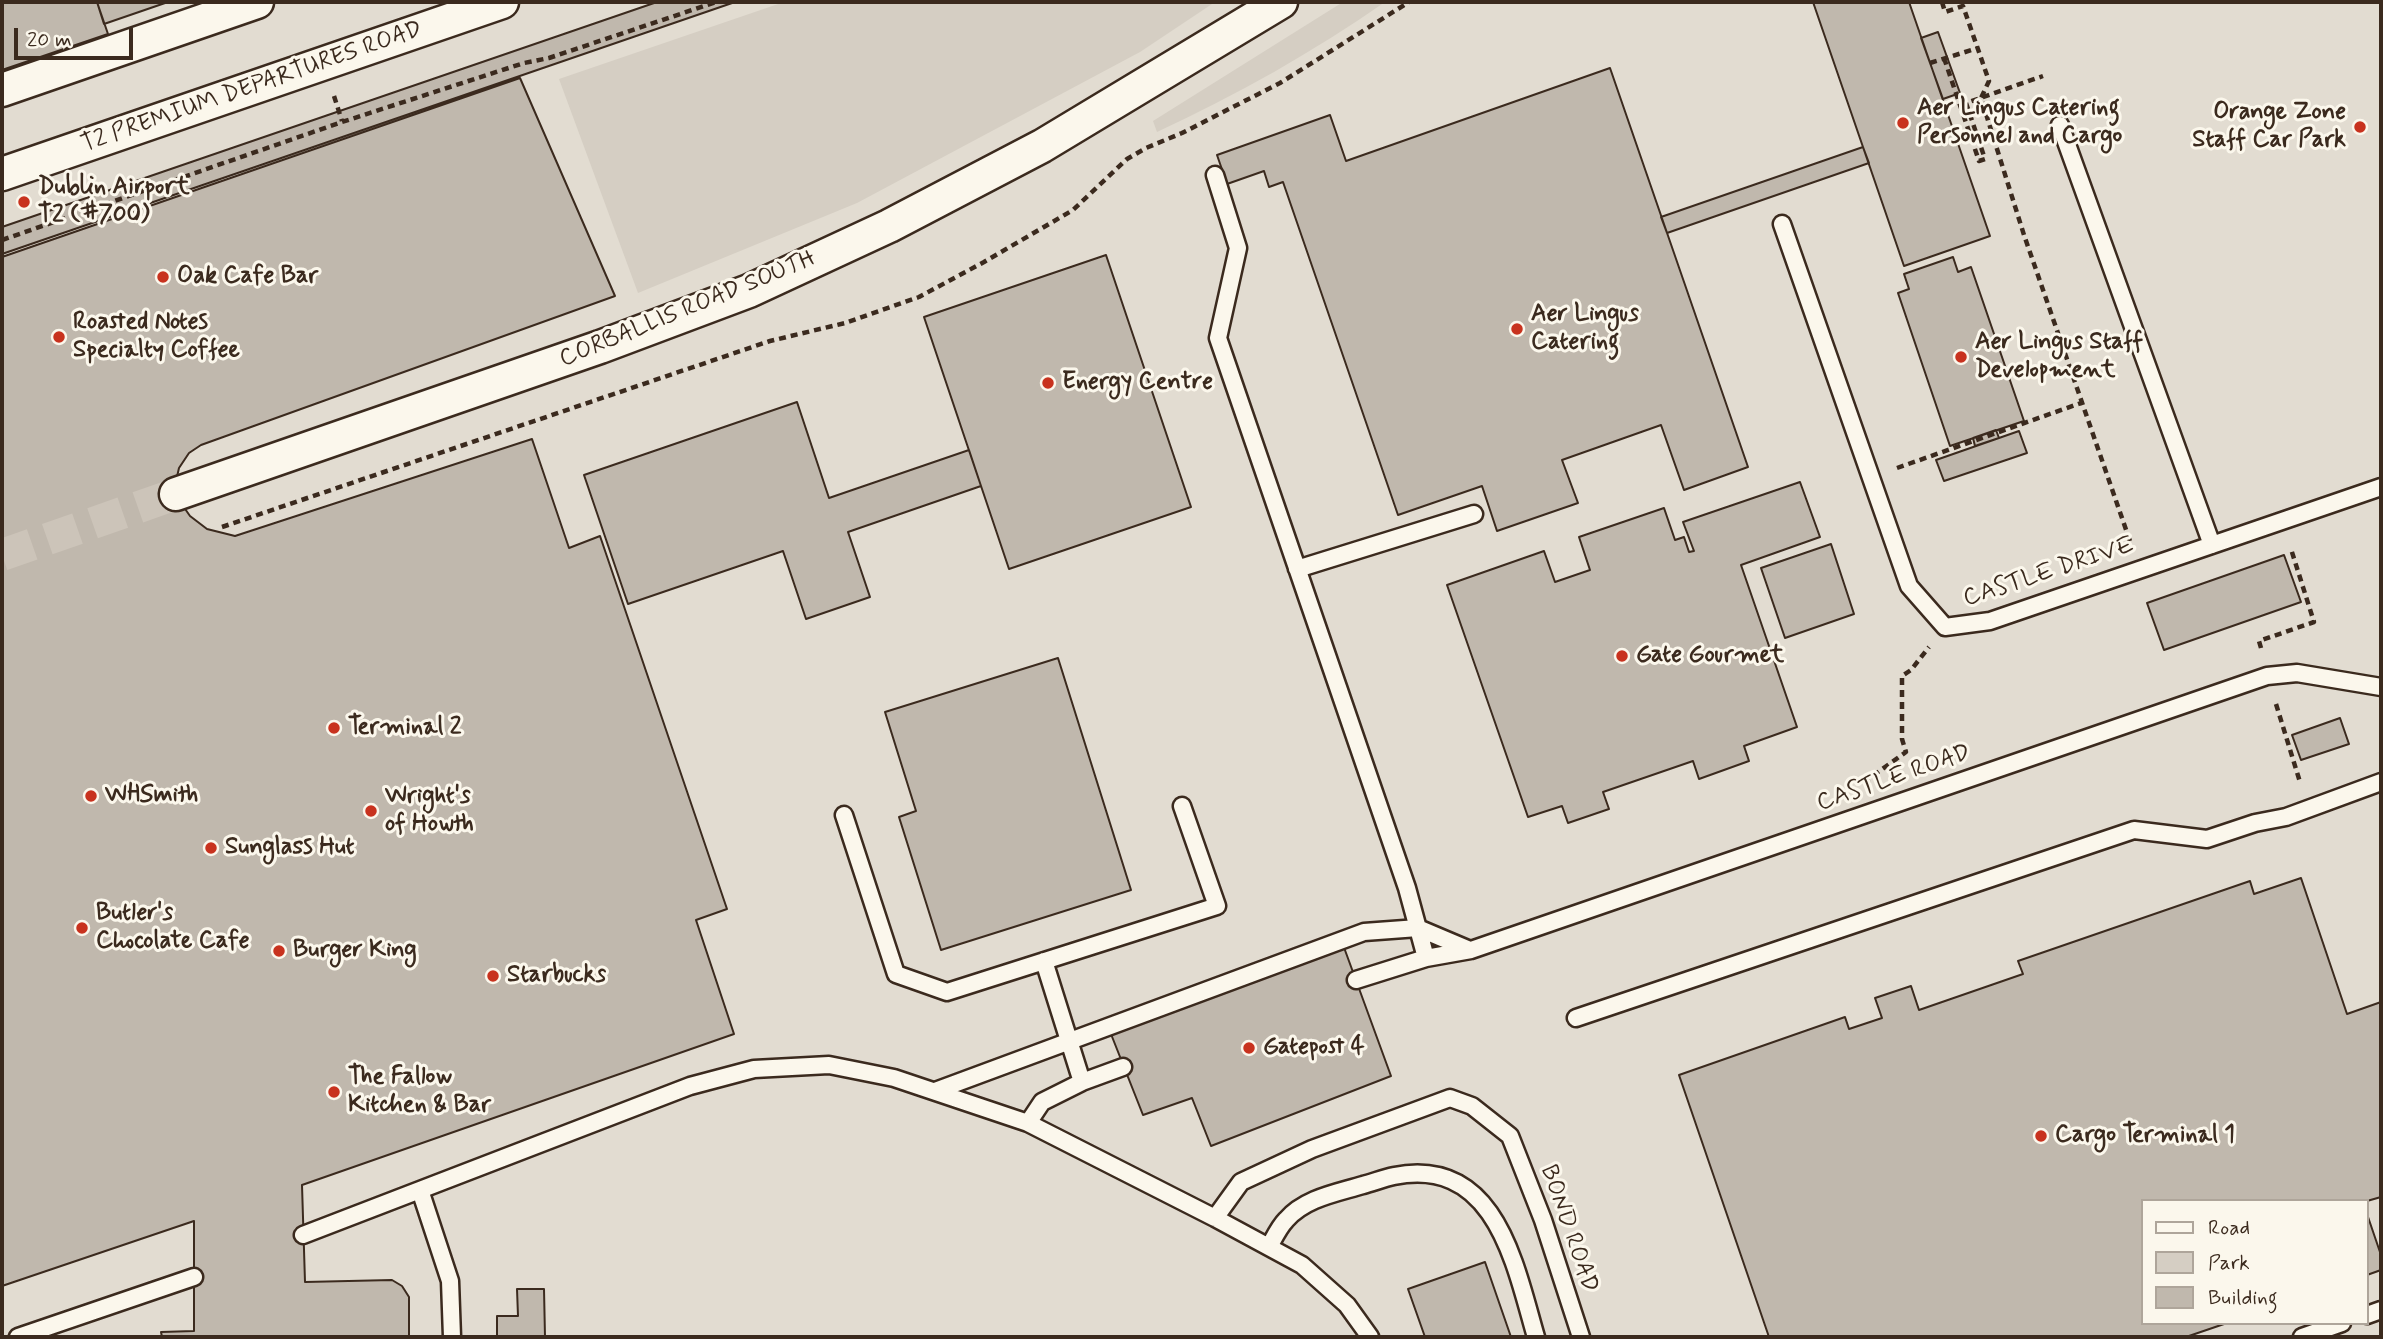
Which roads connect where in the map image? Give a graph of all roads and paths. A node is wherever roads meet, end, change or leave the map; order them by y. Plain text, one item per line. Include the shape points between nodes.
1 (257, 2) edge
2 (502, 2) edge
3 (716, 2) edge
4 (1281, 2) edge
5 (1942, 2) edge
6 (1978, 48) junction
7 (1944, 58) junction
8 (1930, 63) dead end
9 (2043, 76) dead end
10 (2, 90) edge
11 (1981, 99) junction
12 (2060, 125) dead end
13 (2, 174) edge
14 (1215, 175) dead end
15 (1782, 225) dead end
16 (2, 240) edge
17 (2081, 403) junction
18 (1871, 477) junction
19 (2381, 486) edge
20 (176, 494) tunnel mouth
21 (1474, 514) dead end
22 (2282, 521) junction
23 (2212, 545) junction
24 (2139, 568) junction
25 (1297, 569) junction
26 (1945, 627) junction
27 (2267, 676) junction
28 (2381, 687) edge
29 (2381, 782) edge
30 (1182, 806) dead end
31 (1877, 809) junction
32 (2309, 809) junction
33 (844, 816) dead end
34 (1418, 928) junction
35 (1471, 950) junction
36 (1426, 958) junction
37 (1044, 961) junction
38 (1356, 980) dead end
39 (1576, 1018) dead end
40 (1070, 1042) junction
41 (1123, 1067) dead end
42 (1082, 1082) junction
43 (935, 1091) junction
44 (1028, 1123) junction
45 (420, 1190) junction
46 (1215, 1217) junction
47 (303, 1235) dead end
48 (1269, 1247) junction
49 (194, 1277) dead end
50 (2336, 1325) edge
51 (51, 1333) edge
52 (18, 1337) edge
53 (452, 1337) edge
54 (1370, 1337) edge
55 (1536, 1337) edge
56 (1581, 1337) edge
57 (2302, 1337) edge

1 - 10 street
2 - 13 street, T2 PREMIUM DEPARTURES ROAD
3 - 16 path via 342,122
4 - 20 street, CORBALLIS ROAD SOUTH via 1042,146 889,226 749,291
5 - 6 path via 1945,12 1963,6
6 - 7 path
6 - 11 path via 1989,81
7 - 8 path
7 - 11 path via 1979,161 1985,159 1966,103
9 - 11 path
11 - 17 path
12 - 23 lane
14 - 25 lane via 1238,248 1218,338
15 - 18 lane, CASTLE DRIVE
17 - 18 path
17 - 24 path
18 - 26 lane, CASTLE DRIVE via 1909,586
19 - 22 lane, CASTLE DRIVE
21 - 25 lane
22 - 23 lane, CASTLE DRIVE
22 - 27 path via 2314,622 2259,641
23 - 24 lane, CASTLE DRIVE
24 - 26 lane, CASTLE DRIVE via 1990,621
25 - 34 lane
26 - 31 path via 1902,676 1906,752 1867,780
27 - 28 lane, CASTLE ROAD via 2297,673
27 - 31 lane, CASTLE ROAD
27 - 32 path
29 - 32 lane
30 - 37 lane via 1217,906
31 - 35 lane, CASTLE ROAD
32 - 39 lane via 2207,839 2134,830
33 - 37 lane via 896,974 947,992
34 - 35 lane
34 - 36 lane
34 - 40 lane via 1364,932
35 - 36 lane, CASTLE ROAD
36 - 38 lane, CASTLE ROAD
37 - 40 lane
40 - 42 lane
40 - 43 lane
41 - 42 lane
42 - 44 lane via 1042,1102
43 - 44 lane
43 - 45 lane via 828,1065 754,1069 691,1086
44 - 46 lane
45 - 47 lane
45 - 53 lane via 450,1281
46 - 48 lane
46 - 56 lane, BOND ROAD via 1241,1182 1312,1149 1450,1098 1472,1106 1510,1136
48 - 54 lane via 1301,1265 1347,1305
48 - 55 lane via 1286,1220 1323,1196 1396,1176 1450,1180 1472,1193 1491,1213 1509,1246
49 - 51 lane
50 - 57 lane
51 - 52 lane

